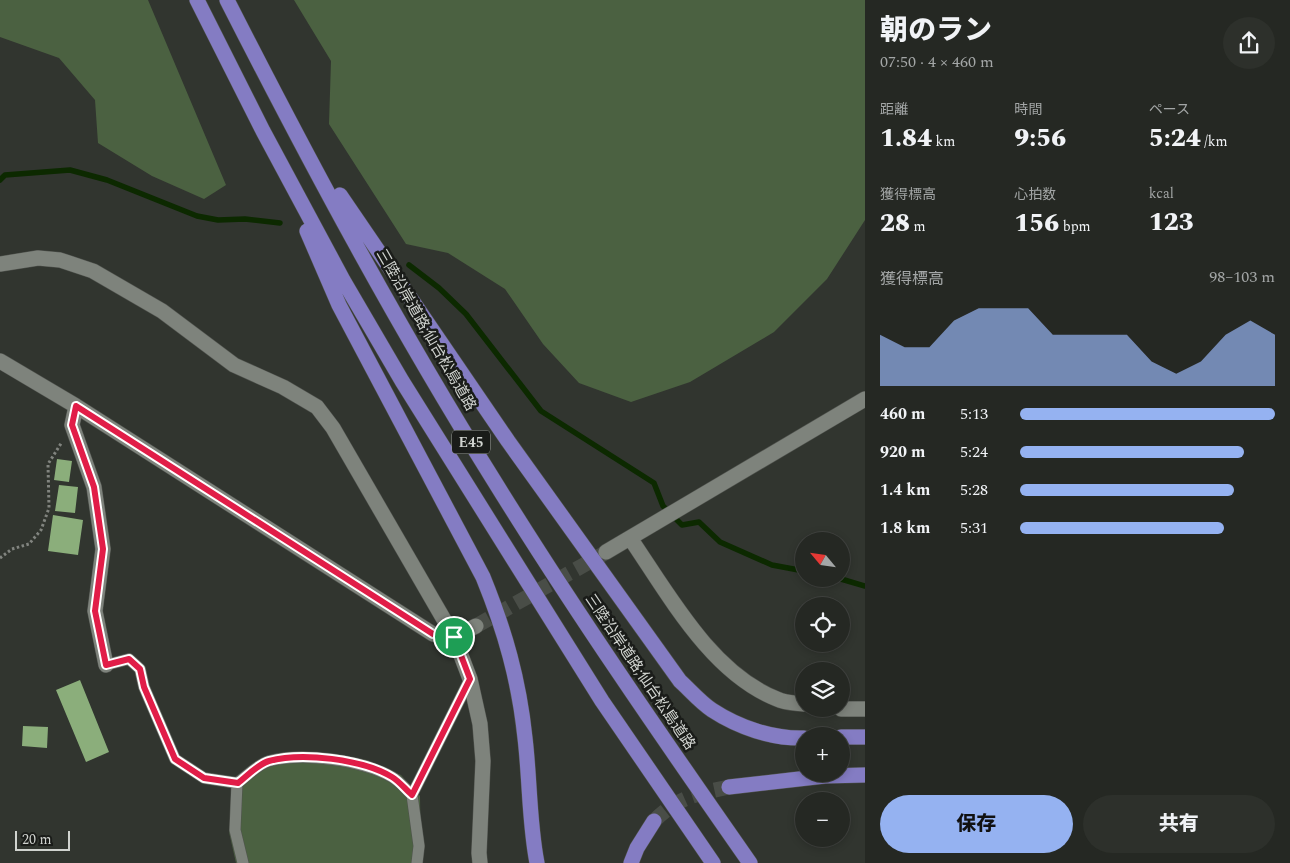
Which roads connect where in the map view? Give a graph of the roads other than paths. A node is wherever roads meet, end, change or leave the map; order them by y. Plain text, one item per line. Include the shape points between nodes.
1 (197, 0) edge
2 (227, 0) edge
3 (284, 113) junction
4 (264, 131) junction
5 (0, 264) edge
6 (0, 361) edge
7 (865, 399) edge
8 (76, 406) junction
9 (630, 538) junction
10 (606, 552) tunnel mouth
11 (476, 626) tunnel mouth
12 (454, 637) junction
13 (106, 665) joint
14 (470, 679) junction
15 (795, 703) edge
16 (850, 709) edge
17 (865, 709) edge
18 (850, 737) edge
19 (865, 737) edge
20 (795, 738) edge
21 (865, 775) edge
22 (238, 783) junction
23 (729, 786) tunnel mouth
24 (412, 795) junction
25 (654, 821) tunnel mouth
26 (243, 863) edge
27 (417, 863) edge
28 (480, 863) edge
29 (537, 863) edge
30 (631, 863) edge
31 (713, 863) edge
32 (750, 863) edge

1 - 4 highway, E45
2 - 3 highway, 三陸沿岸道路;仙台松島道路 / E45
3 - 20 highway via 502,433 680,680 710,709 737,723 763,733
3 - 32 highway, 三陸沿岸道路;仙台松島道路 / E45 via 410,342 493,479 630,691
4 - 29 highway via 339,305 484,577 502,623 515,671 525,738
4 - 31 highway, E45 via 343,280 472,496 602,701
5 - 12 street via 38,258 60,260 93,271 162,311 234,365 318,407
6 - 8 street
7 - 9 street
8 - 12 street via 433,634
8 - 13 street via 72,425 94,487 103,549 95,611
9 - 10 street
9 - 15 street via 677,606 727,668 741,680 779,700
11 - 12 street
12 - 14 street
13 - 22 lane via 129,659 140,669 144,687 175,759 204,778
14 - 24 lane
14 - 28 street via 480,724 483,761
16 - 17 street
18 - 19 highway
21 - 23 highway
22 - 24 lane via 267,762 299,758 338,760 393,777
22 - 26 lane via 236,830
24 - 27 lane via 419,846
25 - 30 highway

